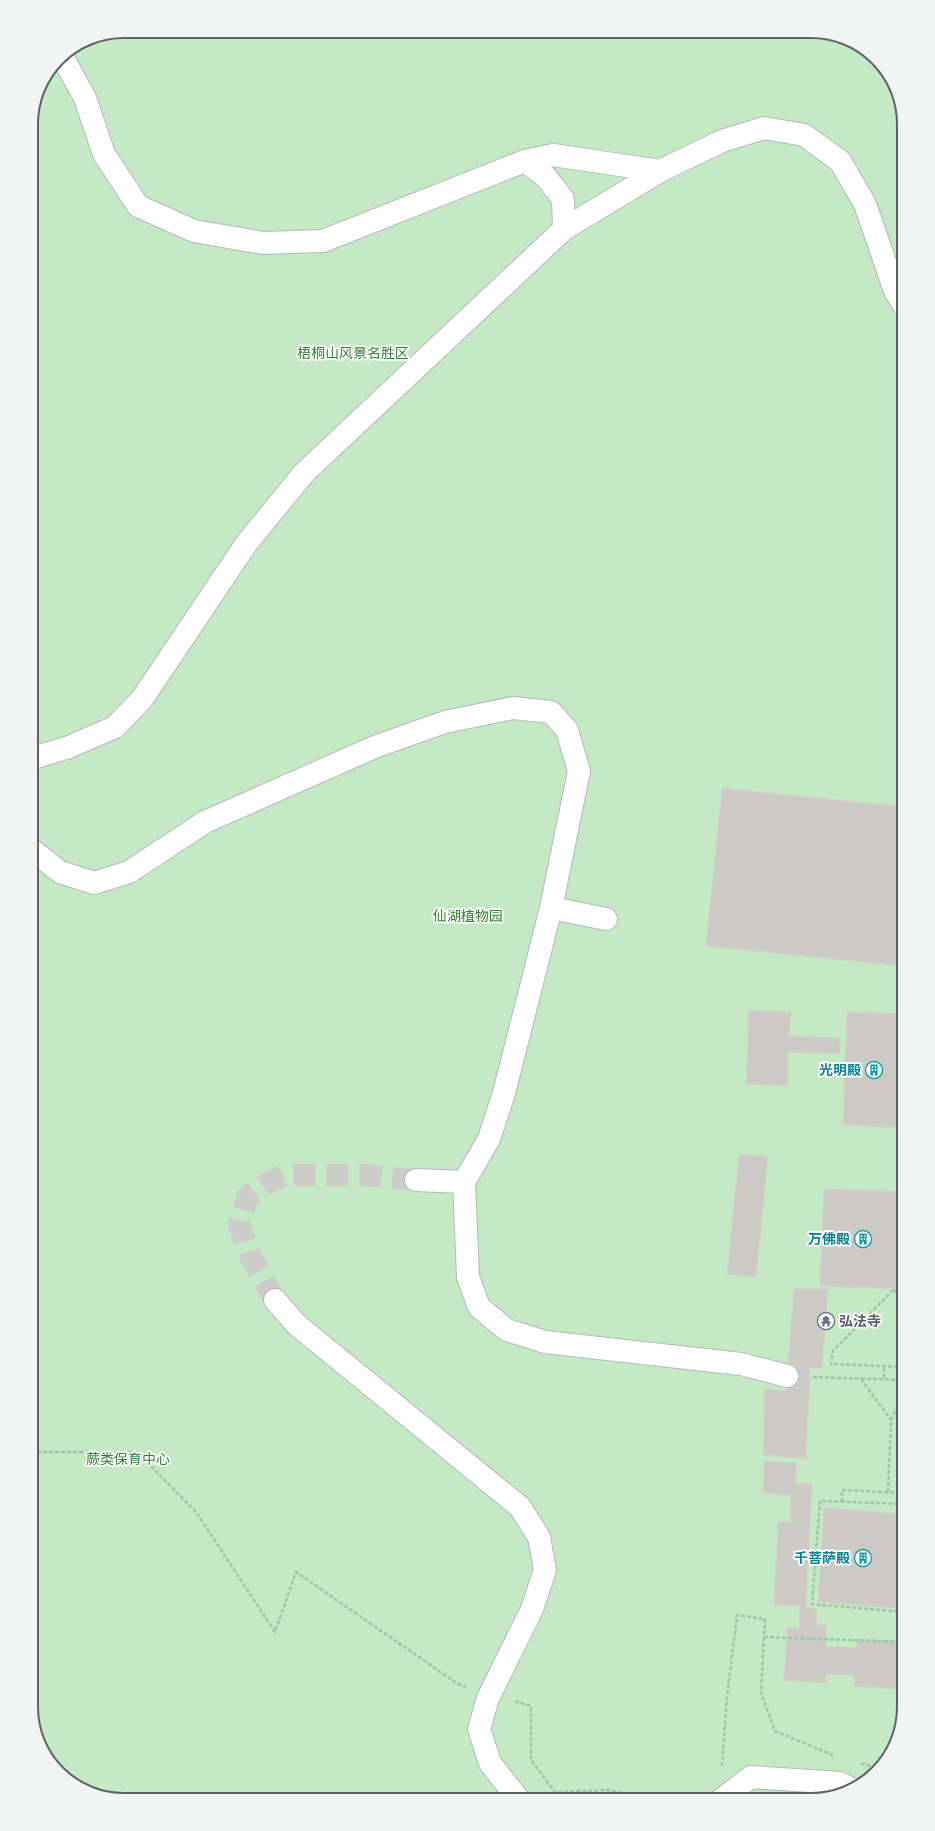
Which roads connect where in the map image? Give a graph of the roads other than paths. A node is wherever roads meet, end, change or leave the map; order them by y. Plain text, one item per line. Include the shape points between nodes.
1 (65, 62) edge
2 (525, 161) junction
3 (660, 171) junction
4 (564, 229) junction
5 (897, 293) edge
6 (38, 756) edge
7 (38, 855) edge
8 (551, 908) junction
9 (606, 919) dead end
10 (416, 1180) tunnel mouth
11 (464, 1182) junction
12 (275, 1300) tunnel mouth
13 (787, 1376) tunnel mouth
14 (845, 1786) edge
15 (514, 1793) edge
16 (730, 1793) edge

1 - 2 street via 85,98 104,154 138,206 194,231 263,243 323,240
2 - 3 street via 553,155
2 - 4 street via 546,177 563,199
3 - 4 street
3 - 5 street via 722,142 764,128 804,136 840,161 865,204
4 - 6 street via 304,473 246,544 142,698 115,726 69,747
7 - 8 street via 60,872 94,883 129,872 205,822 377,746 445,722 513,708 551,712 567,730 579,771
8 - 9 street
8 - 11 street via 504,1093 489,1139
10 - 11 street
11 - 13 street via 468,1277 479,1307 506,1330 545,1342 741,1364
12 - 15 street, bridge via 297,1325 520,1507 539,1537 545,1570 532,1609 480,1693 479,1729 490,1763
14 - 16 street via 840,1783 751,1777

